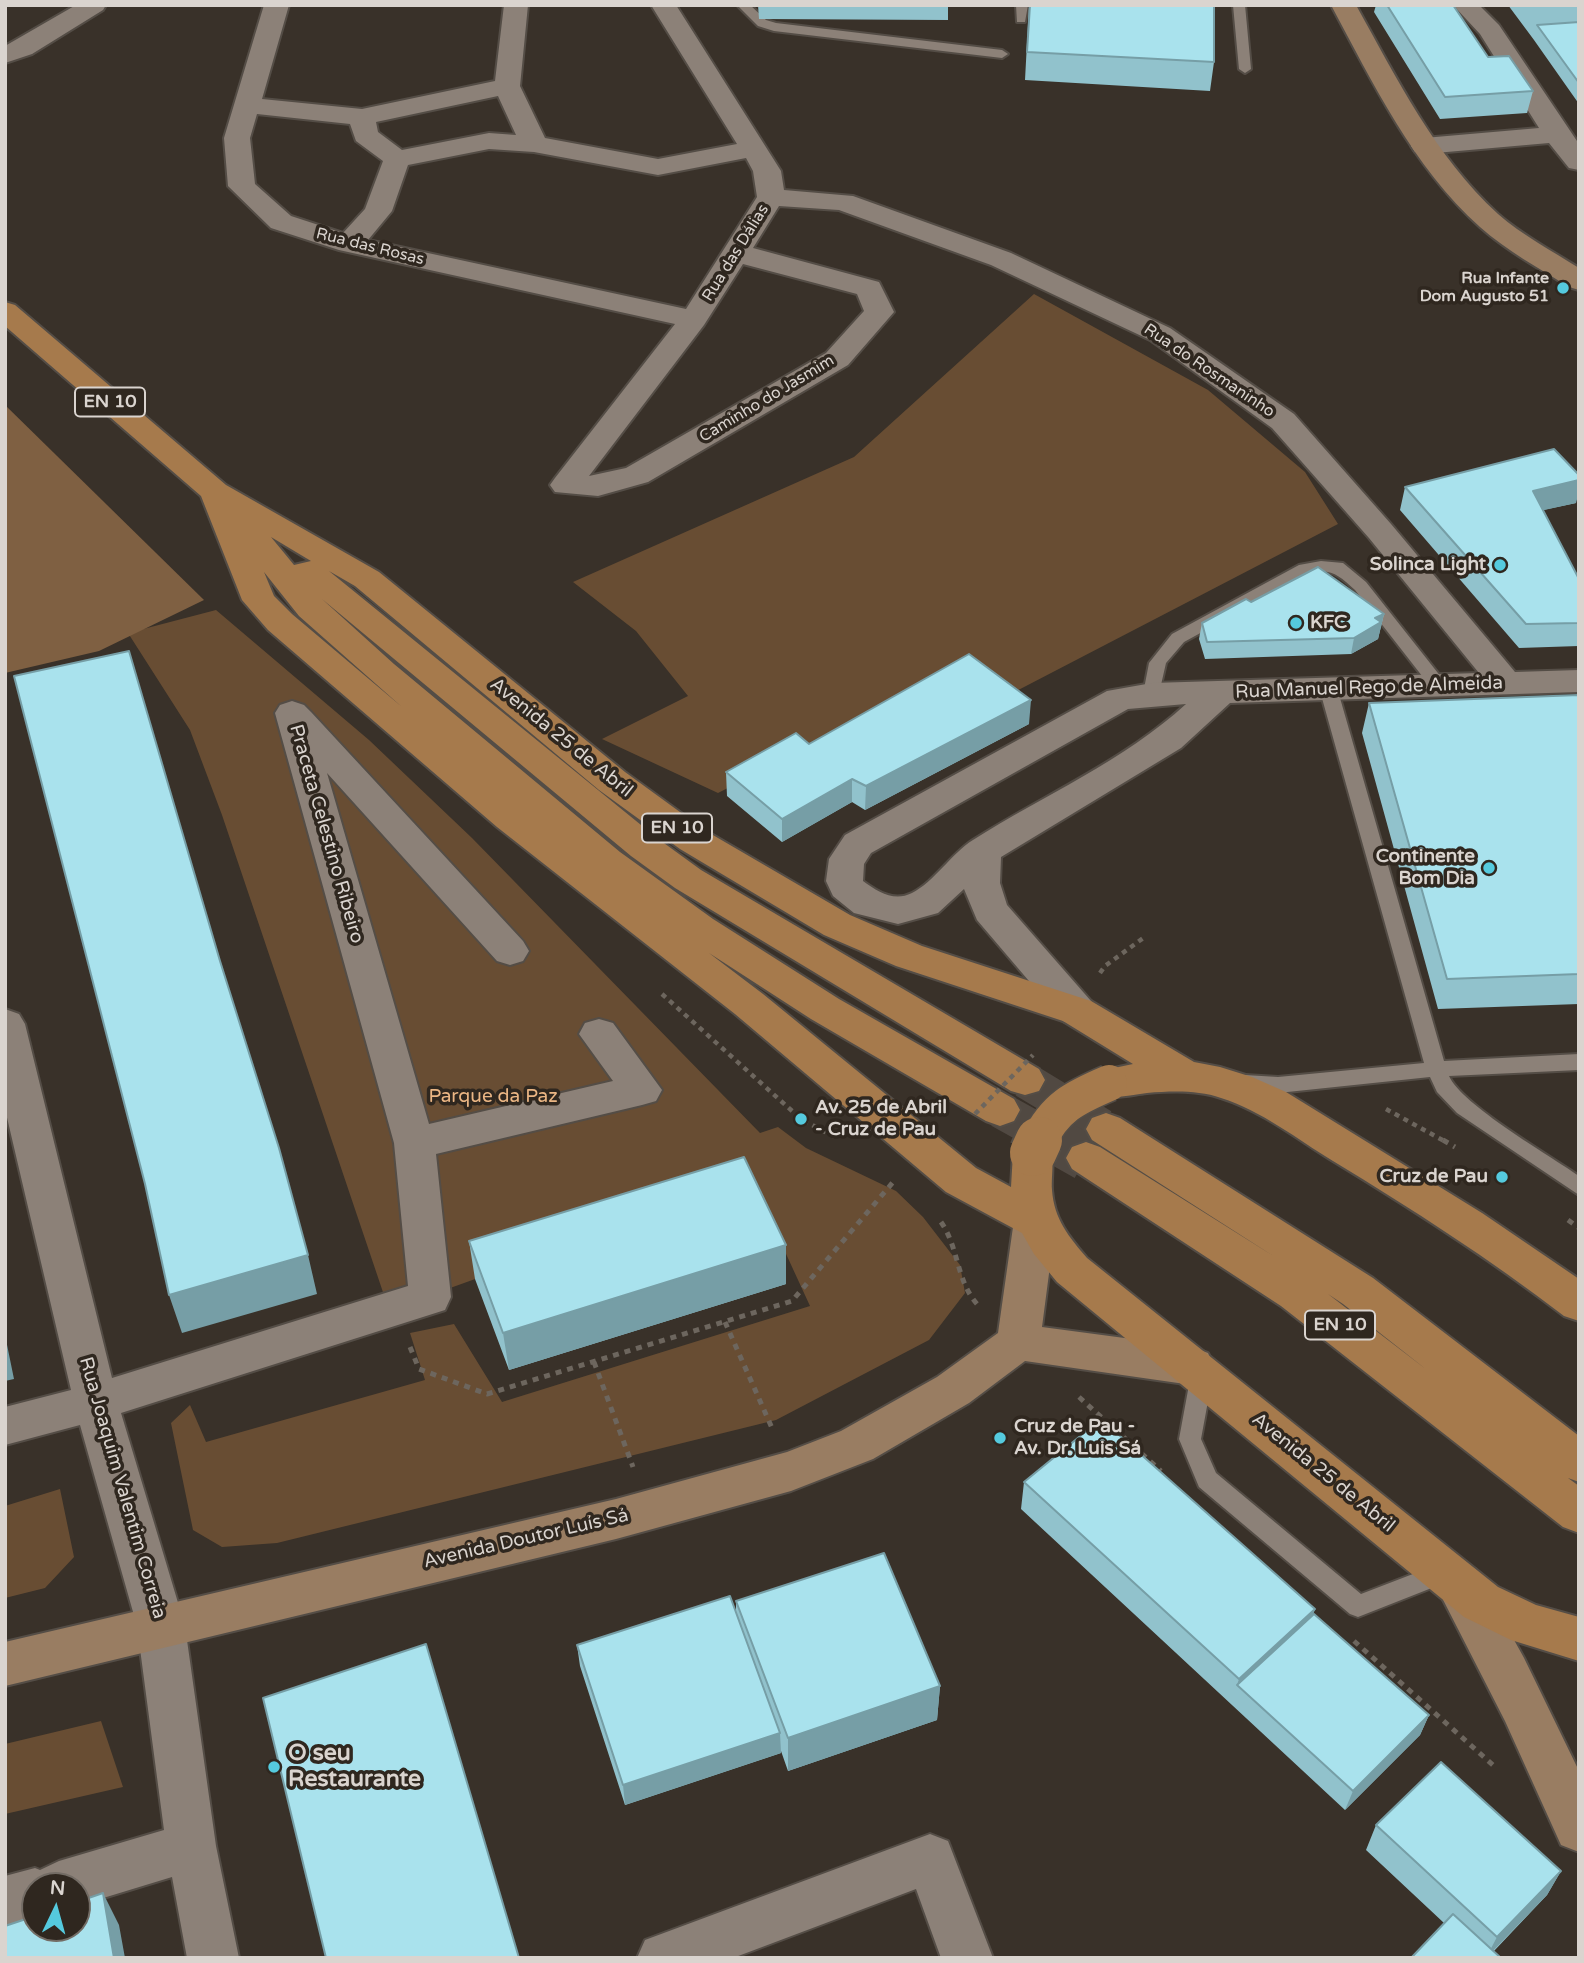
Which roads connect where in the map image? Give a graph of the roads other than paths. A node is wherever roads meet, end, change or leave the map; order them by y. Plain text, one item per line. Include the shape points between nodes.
1 (94, 5) edge
2 (277, 5) edge
3 (516, 5) edge
4 (663, 5) edge
5 (743, 5) edge
6 (1239, 5) edge
7 (1343, 5) edge
8 (1465, 5) edge
9 (1002, 54) dead end
10 (5, 55) edge
11 (1245, 69) dead end
12 (507, 86) junction
13 (247, 105) junction
14 (362, 117) junction
15 (1556, 134) junction
16 (534, 144) junction
17 (1424, 146) junction
18 (753, 149) junction
19 (397, 159) junction
20 (1579, 162) edge
21 (771, 197) junction
22 (349, 244) junction
23 (737, 251) junction
24 (1579, 281) edge
25 (5, 311) edge
26 (694, 319) junction
27 (566, 485) joint
28 (215, 492) junction
29 (1579, 681) edge
30 (1507, 684) junction
31 (1438, 686) junction
32 (1329, 691) junction
33 (1220, 693) junction
34 (1152, 694) junction
35 (983, 851) junction
36 (510, 950) dead end
37 (1077, 1011) junction
38 (5, 1024) edge
39 (599, 1034) dead end
40 (1579, 1062) edge
41 (1029, 1068) tunnel mouth
42 (1436, 1069) junction
43 (1202, 1079) junction
44 (988, 1112) tunnel mouth
45 (414, 1143) junction
46 (1579, 1187) edge
47 (1035, 1220) junction
48 (1579, 1303) edge
49 (1018, 1342) junction
50 (1197, 1370) junction
51 (96, 1402) junction
52 (5, 1426) edge
53 (1579, 1462) edge
54 (1579, 1513) edge
55 (1451, 1578) junction
56 (161, 1626) junction
57 (1579, 1639) edge
58 (5, 1664) edge
59 (1579, 1828) edge
60 (191, 1846) junction
61 (91, 1876) edge
62 (213, 1958) edge
63 (663, 1958) edge
64 (967, 1958) edge

1 - 10 street via 23,49
2 - 13 street, Rua das Rosas
3 - 12 street
4 - 18 street, Rua das Dálias
5 - 9 lane via 762,23 774,27
6 - 11 lane
7 - 17 street
8 - 15 street via 1490,30
12 - 14 street
12 - 16 street
13 - 14 street
13 - 22 street, Rua das Rosas via 237,138 242,186 281,222
14 - 19 street via 365,135
15 - 17 street
15 - 20 street
16 - 18 street via 657,167
16 - 19 street via 489,141
17 - 24 street via 1491,222
18 - 21 street, Rua das Dálias via 767,172
19 - 22 street via 378,211
21 - 23 street, Rua das Dálias
21 - 30 street, Rua do Rosmaninho via 843,202 1001,259 1160,334 1283,421
22 - 26 street, Rua das Rosas
23 - 26 street, Rua das Dálias
23 - 27 street, Caminho do Jasmim via 869,288 879,312 837,359 637,475 598,486
25 - 28 main road, Avenida 25 de Abril / EN 10
26 - 27 street, Rua das Dálias
28 - 37 main road, Avenida 25 de Abril / EN 10 via 367,579 612,781 744,872 837,925 909,956
28 - 41 main road, EN 10 via 688,879
28 - 44 main road, EN 10 via 311,608 607,861 700,929
28 - 47 main road, Avenida 25 de Abril / EN 10 via 259,600 280,622 541,844 749,1004 961,1180
29 - 30 street, Rua Manuel Rego de Almeida
30 - 31 street, Rua Manuel Rego de Almeida
31 - 32 street, Rua Manuel Rego de Almeida
31 - 34 lane via 1355,579 1336,566 1321,565 1305,569 1178,638 1160,654
32 - 33 street, Rua Manuel Rego de Almeida
32 - 42 lane
33 - 34 street
33 - 35 street, Rua Manuel Rego de Almeida via 1169,740
34 - 35 street, Rua Manuel Rego de Almeida via 1105,705 858,844 845,863 846,887 867,903 898,911 914,908 937,895
35 - 37 street via 981,883 990,911
36 - 45 street, Praceta Celestino Ribeiro via 292,713
37 - 43 main road, Avenida 25 de Abril / EN 10
38 - 51 street, Rua Joaquim Valentim Correia
39 - 45 street via 642,1090
40 - 42 lane
42 - 43 lane via 1278,1085
42 - 46 lane via 1444,1087 1464,1107
43 - 47 main road, Avenida 25 de Abril / EN 10, bridge via 1137,1078 1109,1083 1076,1097 1049,1119 1032,1153
43 - 48 main road, Avenida 25 de Abril / EN 10 via 1240,1088 1286,1112 1449,1212
45 - 51 street, Praceta Celestino Ribeiro via 429,1297
47 - 49 street, EN 10
47 - 50 main road, Avenida 25 de Abril / EN 10 via 1072,1270
49 - 50 street
49 - 56 street, Avenida Doutor Luís Sá via 953,1390 857,1445 791,1471 649,1510
50 - 55 main road, Avenida 25 de Abril / EN 10
50 - 55 lane via 1190,1434 1203,1475 1358,1606
51 - 52 street, Praceta Celestino Ribeiro
51 - 56 street, Rua Joaquim Valentim Correia
53 - 54 main road, EN 10 via 1358,1291 1273,1234 1096,1143
55 - 57 main road, Avenida 25 de Abril / EN 10 via 1481,1602 1528,1625
55 - 59 street via 1490,1640
56 - 58 street, Avenida Doutor Luís Sá
56 - 60 street, Rua Joaquim Valentim Correia
60 - 61 street
60 - 62 street, Rua Joaquim Valentim Correia
63 - 64 street via 930,1859

